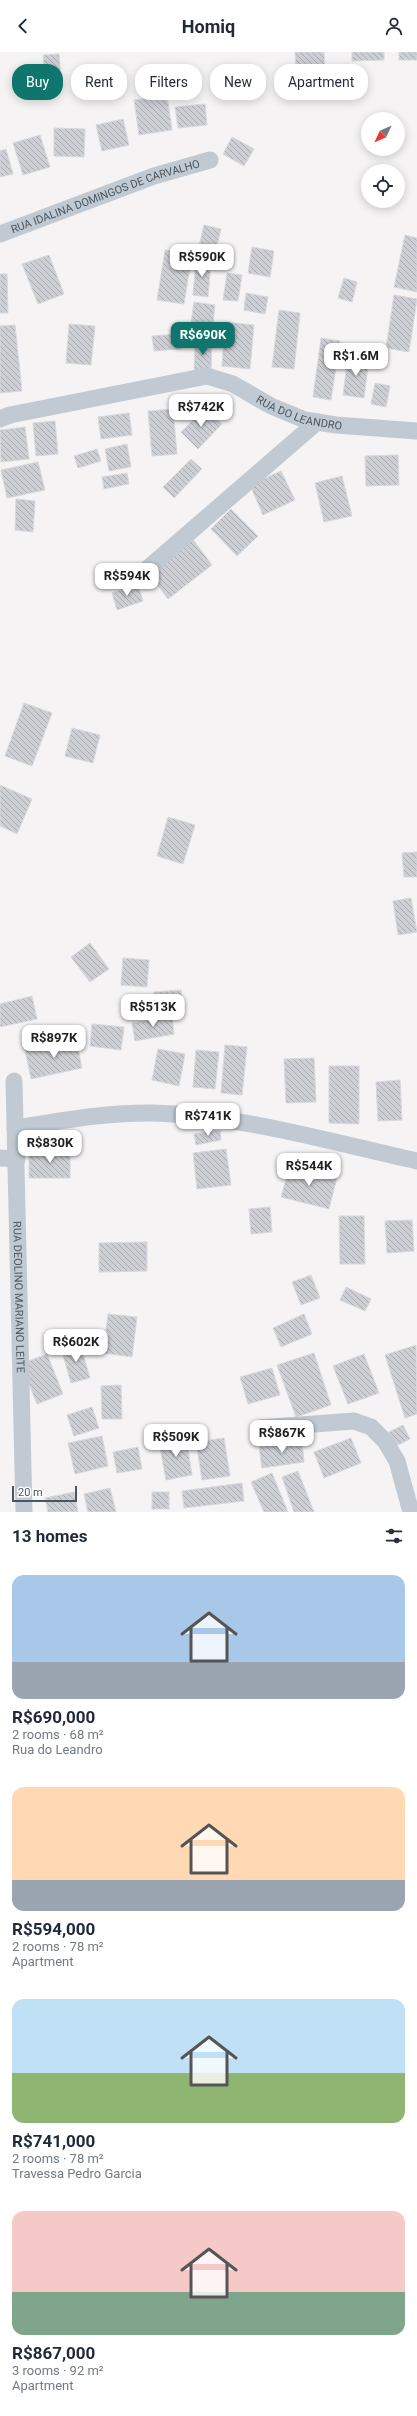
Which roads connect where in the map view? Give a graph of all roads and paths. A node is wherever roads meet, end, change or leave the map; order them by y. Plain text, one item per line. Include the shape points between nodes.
1 (210, 160) dead end
2 (0, 234) edge
3 (0, 419) edge
4 (317, 422) junction
5 (417, 430) edge
6 (139, 576) dead end
7 (14, 1081) dead end
8 (15, 1128) junction
9 (0, 1158) edge
10 (17, 1159) junction
11 (417, 1161) edge
12 (260, 1428) dead end
13 (24, 1512) edge
14 (411, 1512) edge

1 - 2 street, RUA IDALINA DOMINGOS DE CARVALHO via 147,179
3 - 4 street, RUA DO LEANDRO via 207,376 233,384 271,406 305,420
4 - 5 street, RUA DO LEANDRO
4 - 6 street
7 - 8 street, RUA DEOLINO MARIANO LEITE
8 - 10 street, RUA DEOLINO MARIANO LEITE
8 - 11 street via 101,1116 161,1114 229,1120
9 - 10 street
10 - 13 street, RUA DEOLINO MARIANO LEITE
12 - 14 street via 354,1421 371,1427 385,1441 397,1461

